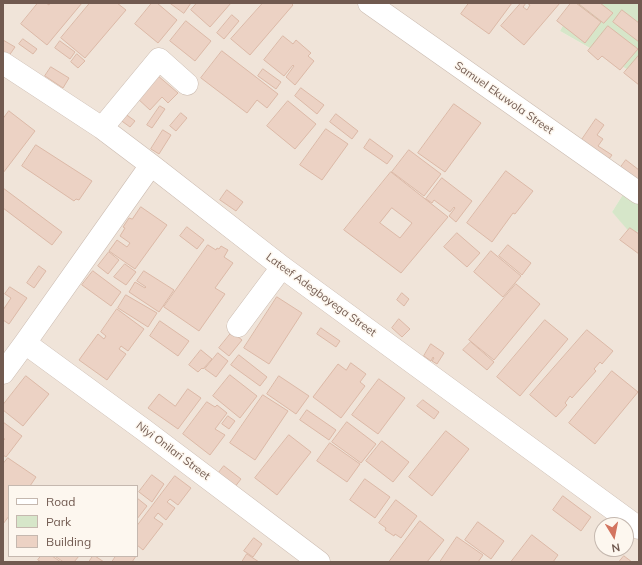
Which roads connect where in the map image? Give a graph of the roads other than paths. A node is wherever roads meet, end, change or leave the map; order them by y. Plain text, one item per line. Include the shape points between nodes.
1 (369, 3) edge
2 (3, 63) edge
3 (187, 84) dead end
4 (102, 128) junction
5 (151, 165) junction
6 (639, 192) edge
7 (282, 268) junction
8 (238, 326) dead end
9 (25, 343) junction
10 (3, 373) edge
11 (639, 528) edge
12 (319, 562) edge

1 - 6 street, Samuel Ekuwola Street
2 - 4 street, Lateef Adegboyega Street
3 - 4 street via 159,59
4 - 5 street, Lateef Adegboyega Street
5 - 7 street, Lateef Adegboyega Street
5 - 9 street
7 - 8 street
7 - 11 street, Lateef Adegboyega Street
9 - 10 street
9 - 12 street, Niyi Onilari Street

